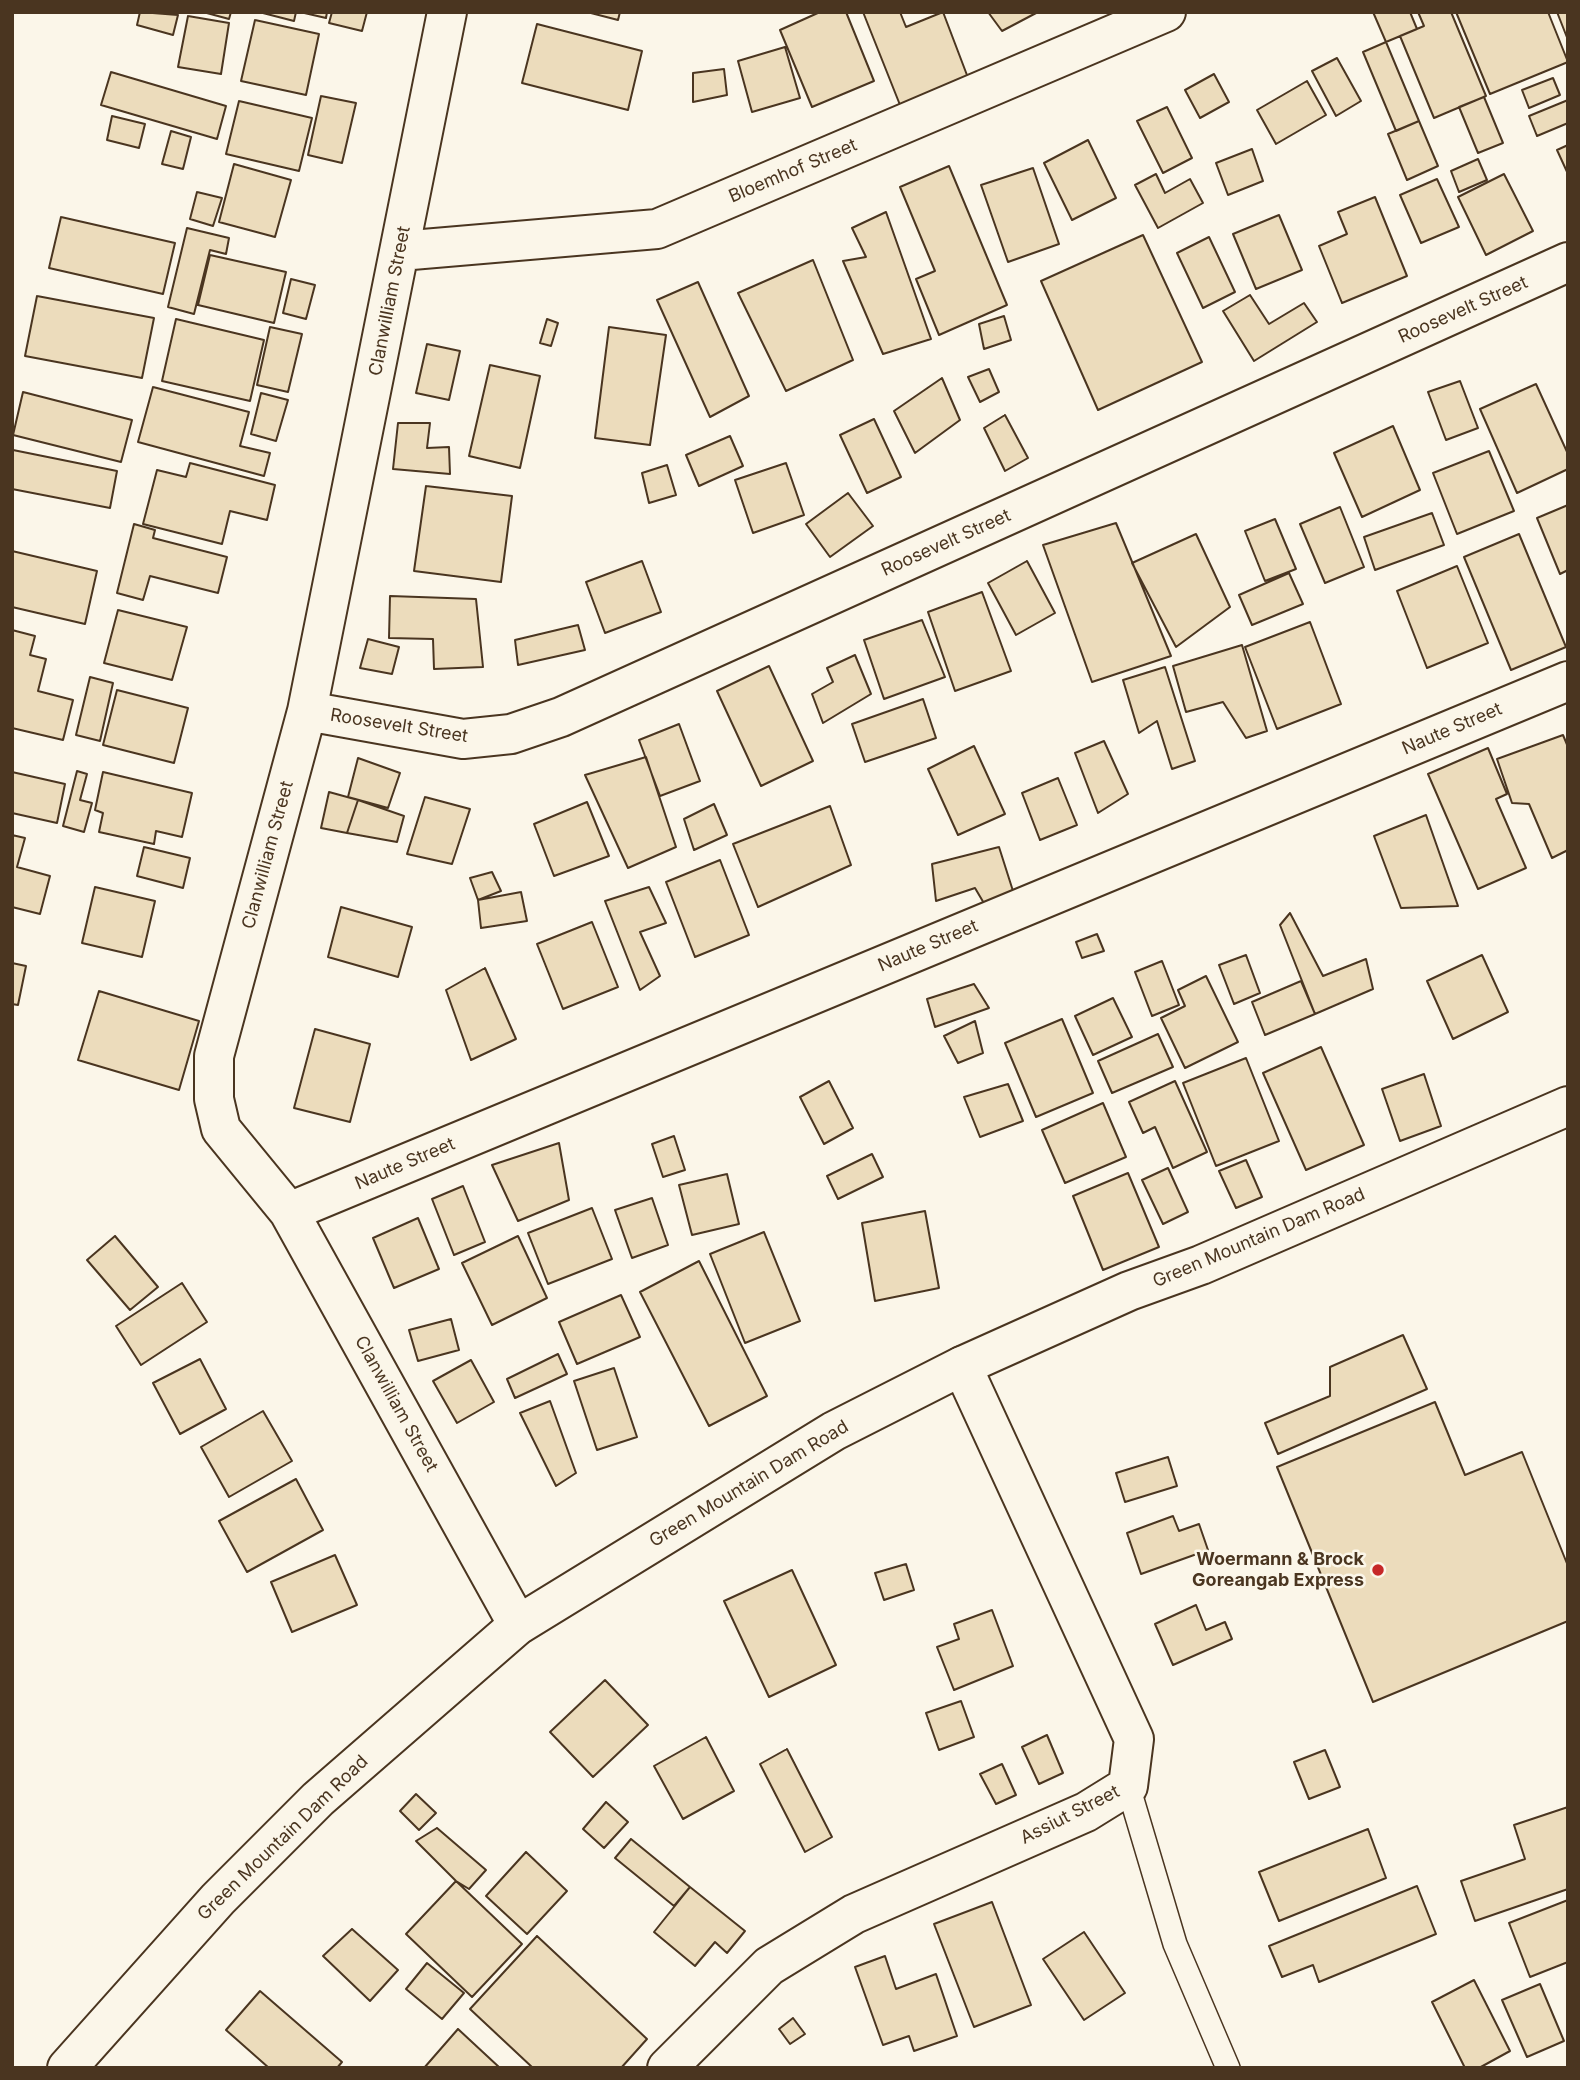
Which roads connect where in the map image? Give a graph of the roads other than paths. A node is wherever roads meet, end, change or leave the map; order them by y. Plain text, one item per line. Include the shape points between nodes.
1 (447, 12) edge
2 (1166, 12) edge
3 (400, 251) junction
4 (1568, 262) edge
5 (1568, 681) edge
6 (307, 711) junction
7 (1568, 1106) edge
8 (289, 1212) junction
9 (962, 1366) junction
10 (518, 1625) junction
11 (1128, 1786) junction
12 (67, 2068) edge
13 (667, 2068) edge
14 (1228, 2068) edge

1 - 3 street, Clanwilliam Street
2 - 3 street, Bloemhof Street via 657,229
3 - 6 street, Clanwilliam Street
4 - 6 street, Roosevelt Street via 561,717 511,734 463,740
5 - 8 street, Naute Street
6 - 8 street, Clanwilliam Street via 214,1056 214,1099 222,1129
7 - 9 street, Green Mountain Dam Road
8 - 10 street, Clanwilliam Street
9 - 10 street, Green Mountain Dam Road via 834,1431
9 - 11 street, Assiut Street via 1134,1739
10 - 12 street, Green Mountain Dam Road via 318,1799 218,1899
11 - 13 street, Assiut Street via 1086,1812 853,1914 769,1966
11 - 14 lane via 1175,1944

